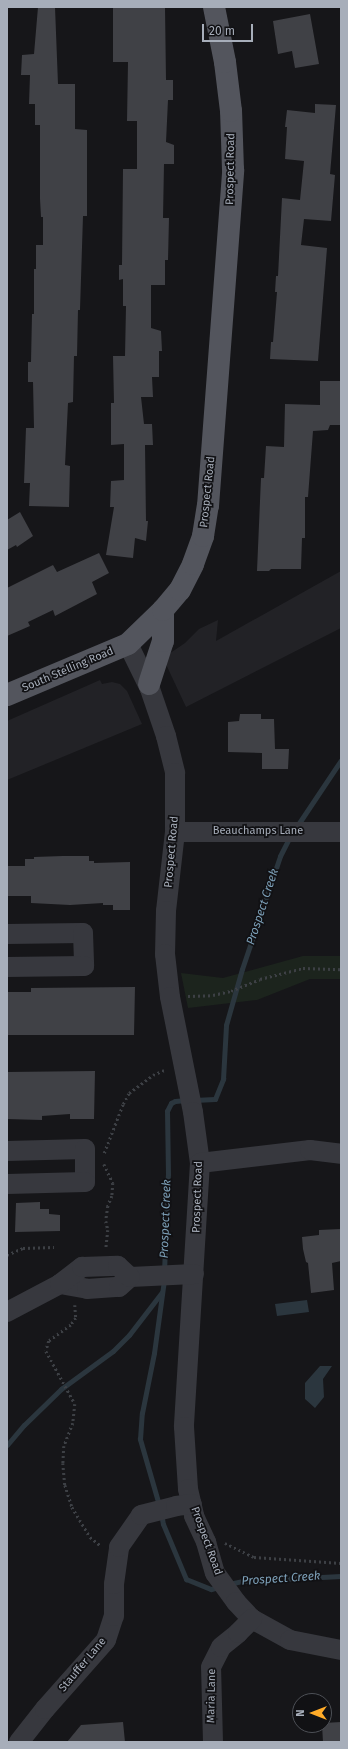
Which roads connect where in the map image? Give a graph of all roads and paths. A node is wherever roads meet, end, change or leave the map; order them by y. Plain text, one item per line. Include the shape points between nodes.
1 (214, 7) edge
2 (163, 610) junction
3 (128, 644) junction
4 (149, 684) junction
5 (7, 695) edge
6 (175, 832) junction
7 (341, 832) edge
8 (7, 934) edge
9 (7, 967) edge
10 (341, 969) edge
11 (170, 997) junction
12 (164, 1070) dead end
13 (7, 1151) edge
14 (341, 1154) edge
15 (200, 1163) junction
16 (7, 1184) edge
17 (54, 1247) dead end
18 (105, 1250) dead end
19 (7, 1255) edge
20 (194, 1274) junction
21 (75, 1304) dead end
22 (7, 1312) edge
23 (192, 1504) junction
24 (206, 1542) junction
25 (103, 1547) dead end
26 (341, 1563) edge
27 (252, 1619) junction
28 (341, 1650) edge
29 (19, 1742) edge
30 (213, 1742) edge

1 - 2 main road, Prospect Road via 231,111 233,170 208,506 203,536 193,564 180,590
2 - 3 main road, Prospect Road
2 - 4 main road via 163,641
3 - 4 street, Prospect Road
3 - 5 main road, South Stelling Road
4 - 6 street, Prospect Road via 175,773
6 - 7 street, Beauchamps Lane
6 - 11 street, Prospect Road via 166,911 165,954
8 - 9 street via 83,933 84,966
10 - 11 path via 302,968 260,980 243,988 213,995
11 - 15 street, Prospect Road via 193,1112
12 - 18 path via 129,1093 104,1155 104,1164 113,1183 106,1221 108,1230
13 - 16 street via 85,1149 85,1182
14 - 15 street via 310,1150
15 - 20 street, Prospect Road
17 - 19 path via 23,1248
20 - 22 street via 130,1277 119,1287 87,1289 60,1284
20 - 23 street, Prospect Road via 184,1427 188,1489
21 - 25 path via 76,1318 50,1341 46,1351 75,1404 74,1423 64,1446 63,1463 72,1507 90,1537
23 - 24 street, Prospect Road via 194,1516
23 - 29 street, Stauffer Lane via 142,1515 119,1547 114,1584 114,1616 106,1640
24 - 26 path via 227,1543 254,1557
24 - 27 street, Prospect Road via 215,1573
27 - 28 street, Prospect Road via 290,1640
27 - 30 street, Maria Lane via 221,1647 211,1666

